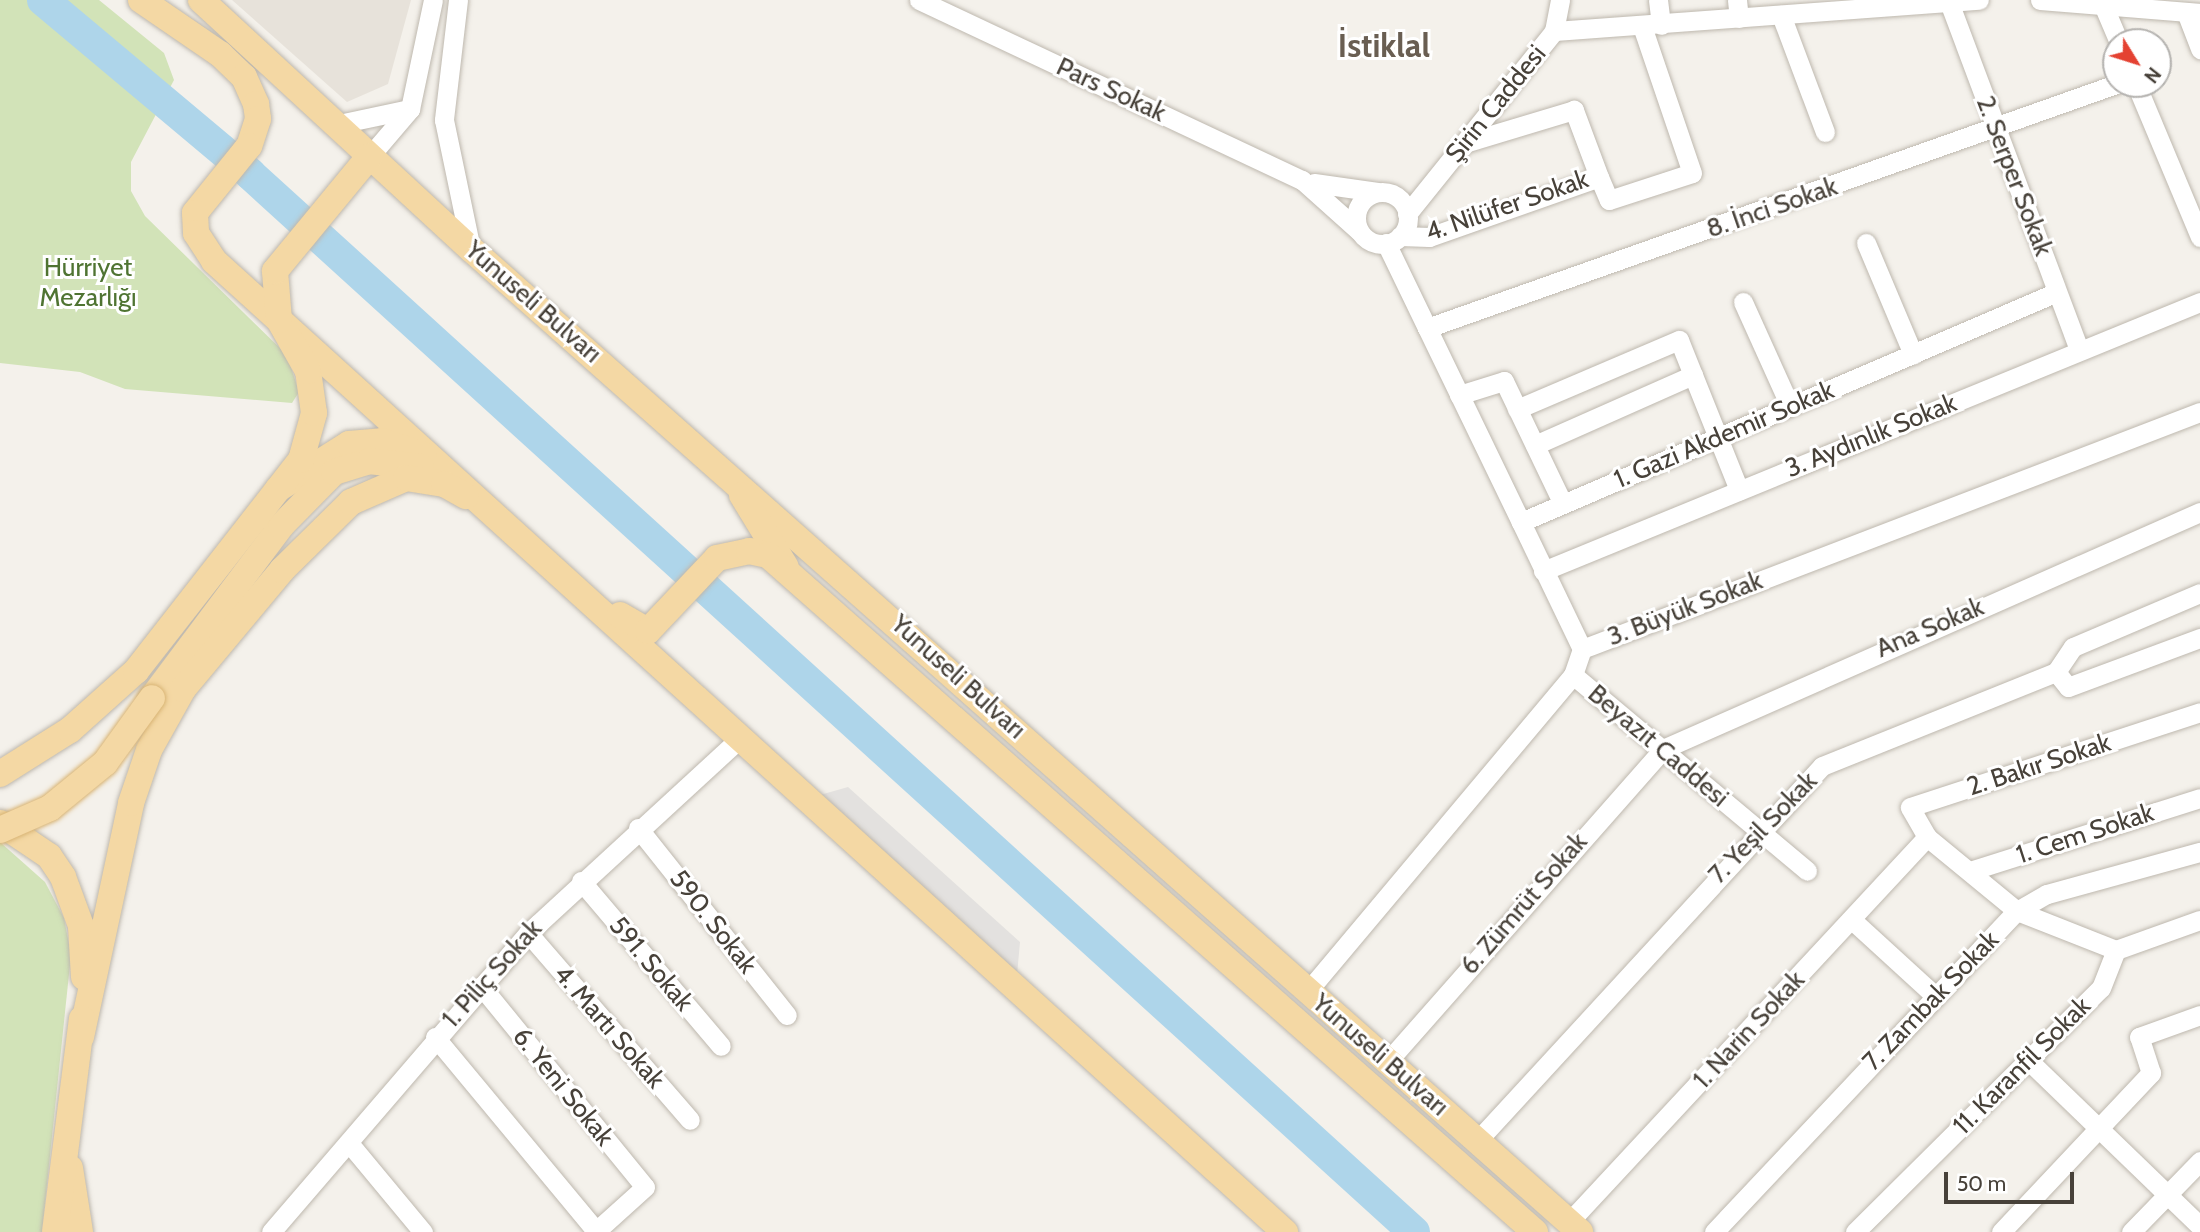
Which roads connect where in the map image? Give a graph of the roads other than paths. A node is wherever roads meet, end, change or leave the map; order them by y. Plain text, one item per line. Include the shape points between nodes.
1 (141, 0) edge
2 (201, 0) edge
3 (433, 0) edge
4 (458, 0) edge
5 (919, 0) edge
6 (1560, 0) edge
7 (1658, 0) edge
8 (1979, 0) edge
9 (2040, 0) edge
10 (1949, 2) junction
11 (1899, 3) edge
12 (2161, 5) edge
13 (1821, 6) edge
14 (2104, 7) junction
15 (1738, 9) edge
16 (2193, 13) edge
17 (1781, 15) junction
18 (1652, 25) junction
19 (2113, 28) edge
20 (1554, 31) junction
21 (2200, 49) edge
22 (2102, 89) edge
23 (2142, 98) edge
24 (410, 109) junction
25 (334, 125) junction
26 (1996, 129) junction
27 (1825, 132) dead end
28 (1465, 143) junction
29 (369, 157) junction
30 (1599, 177) junction
31 (1303, 180) junction
32 (1377, 192) junction
33 (1408, 214) junction
34 (1359, 230) junction
35 (2200, 237) edge
36 (1393, 240) junction
37 (1866, 243) dead end
38 (471, 248) junction
39 (2057, 292) junction
40 (1743, 302) dead end
41 (2200, 302) edge
42 (279, 320) junction
43 (1427, 328) junction
44 (2079, 350) junction
45 (1913, 354) junction
46 (1693, 375) junction
47 (1459, 395) junction
48 (1790, 406) junction
49 (1517, 409) junction
50 (2200, 412) edge
51 (1718, 437) junction
52 (1535, 445) junction
53 (434, 458) junction
54 (718, 462) junction
55 (462, 484) junction
56 (278, 489) junction
57 (1739, 490) junction
58 (1563, 504) junction
59 (491, 509) junction
60 (2200, 513) edge
61 (1521, 522) junction
62 (787, 569) junction
63 (1543, 571) junction
64 (2200, 593) edge
65 (2200, 638) edge
66 (1582, 649) junction
67 (2056, 673) junction
68 (1573, 675) junction
69 (2200, 712) edge
70 (738, 740) junction
71 (1662, 749) junction
72 (0, 774) edge
73 (2200, 798) edge
74 (0, 823) edge
75 (638, 828) junction
76 (0, 830) edge
77 (1759, 830) junction
78 (1927, 837) junction
79 (2200, 852) edge
80 (1807, 871) dead end
81 (1970, 871) junction
82 (581, 881) junction
83 (2017, 911) junction
84 (1852, 920) junction
85 (2200, 920) edge
86 (528, 933) junction
87 (2116, 950) junction
88 (481, 986) junction
89 (1307, 992) junction
90 (1934, 995) junction
91 (787, 1015) dead end
92 (2200, 1015) edge
93 (81, 1037) junction
94 (435, 1037) junction
95 (721, 1046) dead end
96 (2028, 1060) junction
97 (1388, 1061) junction
98 (67, 1118) junction
99 (690, 1120) dead end
100 (2101, 1127) junction
101 (1478, 1140) junction
102 (349, 1143) junction
103 (2200, 1161) edge
104 (2170, 1192) junction
105 (2200, 1226) edge
106 (1574, 1227) edge
107 (421, 1231) edge
108 (596, 1231) edge
109 (55, 1232) edge
110 (80, 1232) edge
111 (271, 1232) edge
112 (1285, 1232) edge
113 (1535, 1232) edge
114 (1714, 1232) edge
115 (1855, 1232) edge
116 (2001, 1232) edge
117 (2131, 1232) edge

1 - 42 main road via 204,40 244,77 258,119 249,146 195,213 202,245
2 - 25 main road, Yunuseli Bulvarı
3 - 24 street
4 - 38 street via 443,120
5 - 31 street, Pars Sokak
6 - 20 street
7 - 18 street
8 - 10 street, Şirin Caddesi
9 - 14 street
10 - 11 street, Şirin Caddesi
10 - 26 street, 2. Serper Sokak
11 - 13 street, Şirin Caddesi
12 - 14 street
12 - 16 street
13 - 17 street, Şirin Caddesi
14 - 19 street
15 - 17 street, Şirin Caddesi
15 - 18 street, Şirin Caddesi
16 - 21 street
17 - 27 street
18 - 20 street, Şirin Caddesi
18 - 30 street via 1692,173 1609,200
20 - 28 street, Şirin Caddesi
22 - 26 street, 8. İnci Sokak
23 - 35 street
24 - 25 street
24 - 29 street
25 - 29 main road, Yunuseli Bulvarı
26 - 39 street, 2. Serper Sokak
26 - 43 street, 8. İnci Sokak
28 - 30 street, 4. Nilüfer Sokak via 1574,110
28 - 33 street, Şirin Caddesi
29 - 38 main road, Yunuseli Bulvarı
29 - 42 main road via 275,271
30 - 36 street, 4. Nilüfer Sokak via 1429,237
31 - 32 street
31 - 34 street
32 - 33 street via 1400,199
32 - 34 street via 1358,206
33 - 36 street
34 - 36 street
36 - 43 street
37 - 45 street
38 - 54 main road, Yunuseli Bulvarı
39 - 44 street, 2. Serper Sokak
39 - 45 street, 1. Gazi Akdemir Sokak
40 - 48 street
41 - 44 street, 3. Aydınlık Sokak
42 - 53 main road
42 - 56 main road via 308,372 314,414 301,460
43 - 47 street
44 - 57 street, 3. Aydınlık Sokak
45 - 48 street, 1. Gazi Akdemir Sokak
46 - 49 street via 1679,340
46 - 51 street
46 - 52 street
47 - 49 street via 1504,381
47 - 61 street
48 - 51 street, 1. Gazi Akdemir Sokak
49 - 52 street
50 - 66 street, 3. Büyük Sokak
51 - 57 street
51 - 58 street, 1. Gazi Akdemir Sokak
52 - 58 street
53 - 55 main road
53 - 56 main road via 382,441 349,444
53 - 62 main road via 499,497 638,630 648,631 717,558 749,551
54 - 62 main road
54 - 89 main road, Yunuseli Bulvarı
55 - 59 main road
55 - 76 main road, bridge via 399,463 369,461 334,472 281,526 104,763 50,808
56 - 72 main road via 136,671 70,730
57 - 63 street, 3. Aydınlık Sokak
58 - 61 street, 1. Gazi Akdemir Sokak
59 - 70 main road
59 - 93 main road via 444,484 406,478 351,502 282,570 183,690 149,750 131,803
60 - 71 street, Ana Sokak
61 - 63 street
62 - 113 main road, Yunuseli Bulvarı
63 - 66 street
64 - 67 street via 2073,647
65 - 67 street via 2068,687
66 - 68 street, 3. Büyük Sokak
67 - 77 street, 7. Yeşil Sokak via 1822,766
68 - 71 street, Beyazıt Caddesi
68 - 89 street, 3. Büyük Sokak
69 - 78 street, 2. Bakır Sokak via 1910,807
70 - 75 street, 1. Piliç Sokak
70 - 112 main road
71 - 77 street, Beyazıt Caddesi
71 - 97 street, 6. Zümrüt Sokak
73 - 81 street, 1. Cem Sokak
74 - 93 main road via 49,856 74,899 85,951
75 - 82 street, 1. Piliç Sokak
75 - 91 street, 590. Sokak
77 - 80 street, Beyazıt Caddesi
77 - 101 street, 7. Yeşil Sokak
78 - 81 street
78 - 84 street, 1. Narin Sokak
79 - 83 street, 7. Zambak Sokak via 2047,894
81 - 83 street
82 - 86 street, 1. Piliç Sokak
82 - 95 street, 591. Sokak
83 - 87 street
83 - 90 street, 7. Zambak Sokak
84 - 90 street
84 - 106 street, 1. Narin Sokak
85 - 87 street
86 - 88 street, 1. Piliç Sokak
86 - 99 street, 4. Martı Sokak
87 - 96 street, 11. Karanfil Sokak via 2101,988
88 - 94 street, 1. Piliç Sokak
88 - 108 street, 6. Yeni Sokak via 645,1187
89 - 97 main road, Yunuseli Bulvarı
90 - 114 street, 7. Zambak Sokak
92 - 100 street via 2139,1037 2151,1073
93 - 98 main road
94 - 102 street, 1. Piliç Sokak
94 - 108 street
96 - 100 street
96 - 115 street, 11. Karanfil Sokak
97 - 101 main road, Yunuseli Bulvarı
98 - 109 main road
98 - 110 main road
100 - 104 street
100 - 116 street
101 - 106 main road, Yunuseli Bulvarı
102 - 107 street
102 - 111 street, 1. Piliç Sokak
103 - 104 street
104 - 105 street
104 - 117 street

